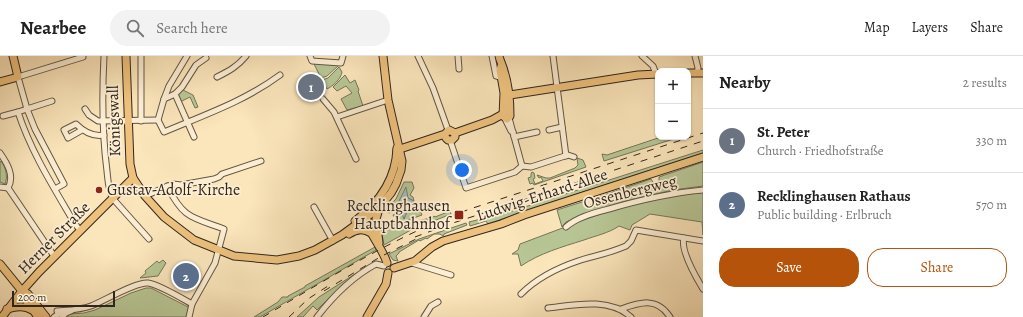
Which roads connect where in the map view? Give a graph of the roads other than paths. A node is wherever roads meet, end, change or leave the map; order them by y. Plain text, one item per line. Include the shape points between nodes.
1 (13, 56) edge
2 (104, 56) edge
3 (126, 56) edge
4 (141, 56) edge
5 (187, 56) edge
6 (246, 56) edge
7 (343, 56) edge
8 (382, 56) edge
9 (418, 56) edge
10 (458, 56) edge
11 (492, 56) edge
12 (498, 56) edge
13 (553, 56) edge
14 (642, 56) edge
15 (695, 56) edge
16 (83, 57) dead end
17 (206, 58) dead end
18 (311, 59) edge
19 (501, 66) junction
20 (460, 69) dead end
21 (655, 70) edge
22 (700, 73) edge
23 (655, 74) edge
24 (280, 75) dead end
25 (18, 77) junction
26 (218, 77) dead end
27 (502, 78) junction
28 (0, 82) edge
29 (558, 88) junction
30 (175, 94) junction
31 (505, 94) junction
32 (164, 99) junction
33 (323, 99) dead end
34 (388, 100) junction
35 (52, 102) dead end
36 (27, 109) junction
37 (85, 109) dead end
38 (18, 112) junction
39 (3, 116) dead end
40 (337, 117) junction
41 (506, 117) junction
42 (158, 120) junction
43 (128, 121) junction
44 (142, 121) junction
45 (104, 122) junction
46 (188, 123) junction
47 (562, 127) junction
48 (82, 130) dead end
49 (549, 130) dead end
50 (537, 132) dead end
51 (104, 135) junction
52 (449, 135) junction
53 (514, 135) junction
54 (194, 137) dead end
55 (398, 150) junction
56 (0, 153) edge
57 (48, 155) junction
58 (566, 156) junction
59 (574, 157) dead end
60 (703, 157) edge
61 (356, 159) dead end
62 (38, 160) junction
63 (261, 161) dead end
64 (522, 166) junction
65 (135, 181) junction
66 (166, 186) junction
67 (0, 187) edge
68 (8, 188) junction
69 (56, 189) junction
70 (703, 190) edge
71 (144, 196) junction
72 (114, 199) junction
73 (314, 207) dead end
74 (379, 208) junction
75 (364, 216) junction
76 (566, 227) dead end
77 (80, 230) junction
78 (372, 234) junction
79 (684, 238) junction
80 (149, 239) dead end
81 (333, 239) junction
82 (703, 241) edge
83 (379, 247) junction
84 (220, 251) junction
85 (54, 256) junction
86 (412, 263) junction
87 (0, 264) edge
88 (388, 267) junction
89 (450, 275) dead end
90 (703, 289) edge
91 (22, 291) junction
92 (522, 294) dead end
93 (438, 302) dead end
94 (192, 304) junction
95 (548, 308) dead end
96 (7, 309) junction
97 (621, 309) junction
98 (33, 310) junction
99 (64, 310) junction
100 (76, 310) junction
101 (57, 311) dead end
102 (2, 317) edge
103 (38, 317) edge
104 (46, 317) edge
105 (54, 317) edge
106 (62, 317) edge
107 (189, 317) edge
108 (317, 317) edge
109 (368, 317) edge
110 (424, 317) edge
111 (631, 317) edge
112 (670, 317) edge

1 - 25 main road
2 - 45 street
3 - 43 main road, Königswall
4 - 44 street
5 - 32 street
6 - 26 street via 241,63
7 - 18 street via 342,63
8 - 34 main road
9 - 52 street via 433,88
10 - 20 street
11 - 27 street via 496,76
12 - 19 main road
13 - 29 street
14 - 21 street
15 - 22 street
16 - 25 street
17 - 30 street via 196,65
19 - 27 main road
19 - 31 main road via 504,69
23 - 29 main road
24 - 46 street via 254,93
25 - 28 main road
25 - 36 street
27 - 31 main road
29 - 31 main road
29 - 47 street
30 - 32 street
30 - 46 street
31 - 41 main road
32 - 42 street
33 - 40 street
34 - 40 street
34 - 55 main road
35 - 36 street
36 - 38 street
36 - 57 street
37 - 45 street via 94,120
38 - 39 street
38 - 62 street
40 - 61 street
41 - 52 main road
41 - 53 street via 514,130
42 - 44 street
42 - 46 street via 164,132
43 - 44 street
43 - 45 street
43 - 65 main road, Königswall via 130,164
45 - 51 street
46 - 54 street
47 - 49 street
47 - 58 street
48 - 51 street via 98,136
50 - 53 street
51 - 72 street via 110,190
52 - 55 main road
52 - 64 street via 466,188 515,172
53 - 64 street
55 - 74 main road via 402,161 401,170 391,193
55 - 75 main road via 389,183
56 - 68 street via 10,172
57 - 62 street
57 - 69 street via 64,184
58 - 59 street
58 - 64 street via 531,167
60 - 86 main road, Ludwig-Erhard-Allee via 443,241
62 - 69 street
63 - 66 street via 219,177
65 - 71 main road
65 - 72 main road, Herner Straße
66 - 71 street
66 - 84 street via 184,213 224,229
67 - 68 street
68 - 85 street
69 - 77 street
70 - 76 street, Ossenbergweg via 642,199 573,221
71 - 84 main road via 183,232 200,243
72 - 77 main road, Herner Straße
72 - 80 street
73 - 81 street
74 - 75 main road
74 - 83 main road via 376,219
75 - 78 main road
75 - 81 main road
75 - 83 main road via 372,226
77 - 85 main road, Herner Straße
78 - 81 main road via 357,230
78 - 83 main road
79 - 82 street
79 - 90 street via 687,258
79 - 92 street via 636,230 626,246 556,269
81 - 84 main road via 305,255 285,259 244,258
83 - 88 main road
84 - 94 street via 212,271
85 - 91 main road, Herner Straße
86 - 88 main road, Ludwig-Erhard-Allee
86 - 89 street
87 - 91 main road
88 - 108 street via 376,264 360,274 341,289
88 - 109 main road via 386,284
91 - 96 main road, Herner Straße
91 - 98 main road via 24,299
91 - 104 main road via 28,294
93 - 110 street via 431,306
94 - 100 street via 147,283 90,307
94 - 107 street
95 - 97 street via 591,304
96 - 98 main road via 21,306
96 - 102 main road, Herner Straße
97 - 111 street
97 - 112 street via 647,302 658,305
98 - 103 main road
99 - 100 street
99 - 101 street
99 - 105 street
100 - 106 street

